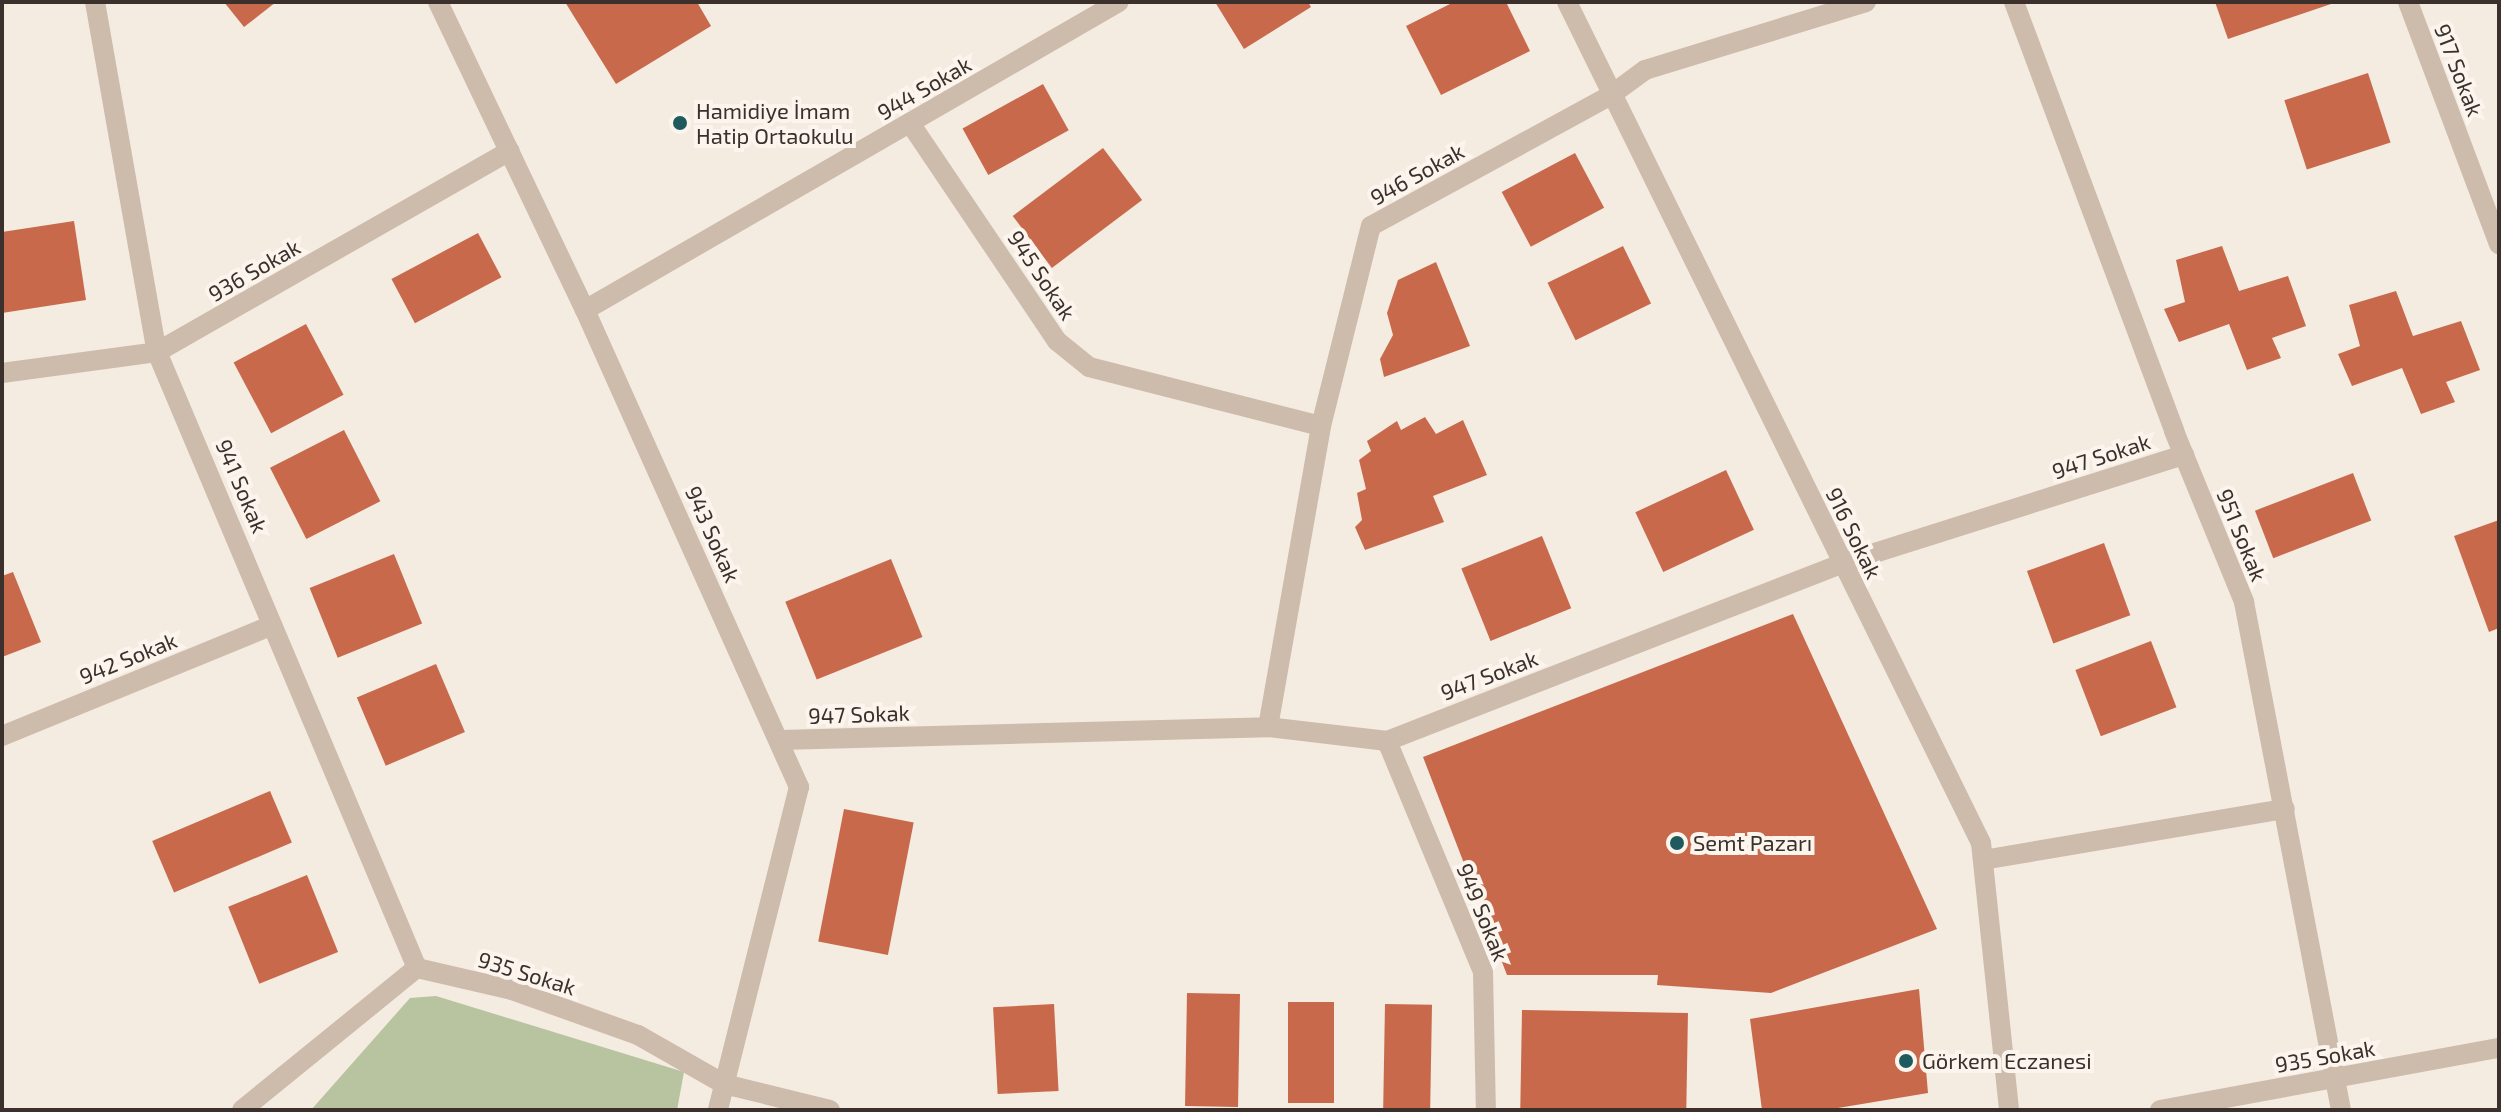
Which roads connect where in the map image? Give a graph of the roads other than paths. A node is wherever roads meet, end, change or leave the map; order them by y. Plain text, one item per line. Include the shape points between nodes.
1 (95, 2) edge
2 (438, 2) edge
3 (1119, 2) edge
4 (1567, 2) edge
5 (1866, 2) edge
6 (2014, 2) edge
7 (2408, 2) edge
8 (1611, 95) junction
9 (910, 123) junction
10 (510, 151) junction
11 (2499, 244) edge
12 (585, 310) junction
13 (157, 352) junction
14 (2, 373) edge
15 (1321, 426) junction
16 (2184, 455) junction
17 (1843, 563) junction
18 (272, 625) junction
19 (1268, 727) junction
20 (2, 736) edge
21 (780, 740) junction
22 (1387, 741) junction
23 (2285, 809) junction
24 (1983, 860) junction
25 (417, 968) junction
26 (2499, 1048) edge
27 (2337, 1078) junction
28 (724, 1084) junction
29 (242, 1110) edge
30 (718, 1110) edge
31 (830, 1110) edge
32 (1486, 1110) edge
33 (2009, 1110) edge
34 (2160, 1110) edge
35 (2341, 1110) edge

1 - 13 street, 941 Sokak
2 - 10 street, 943 Sokak
3 - 9 street, 944 Sokak
4 - 8 street, 916 Sokak
5 - 8 street, 946 Sokak via 1645,70
6 - 16 street, 951 Sokak
7 - 11 street, 917 Sokak
8 - 15 street, 946 Sokak via 1371,226
8 - 17 street, 916 Sokak
9 - 12 street, 944 Sokak
9 - 15 street, 945 Sokak via 1057,341 1089,367
10 - 12 street, 943 Sokak
10 - 13 street, 936 Sokak
12 - 21 street, 943 Sokak
13 - 14 street, 936 Sokak
13 - 18 street, 941 Sokak
15 - 19 street, 946 Sokak
16 - 17 street, 947 Sokak
16 - 23 street, 951 Sokak via 2244,602
17 - 22 street, 947 Sokak
17 - 24 street, 916 Sokak via 1981,843
18 - 20 street, 942 Sokak
18 - 25 street, 941 Sokak
19 - 21 street, 947 Sokak
19 - 22 street, 947 Sokak
21 - 28 street, 943 Sokak via 799,787
22 - 32 street, 949 Sokak via 1483,972
23 - 24 street
23 - 27 street, 951 Sokak
24 - 33 street, 916 Sokak
25 - 28 street, 935 Sokak via 512,990 638,1035
25 - 29 street
26 - 27 street, 935 Sokak
27 - 34 street, 935 Sokak
27 - 35 street, 951 Sokak
28 - 30 street, 943 Sokak
28 - 31 street, 935 Sokak

